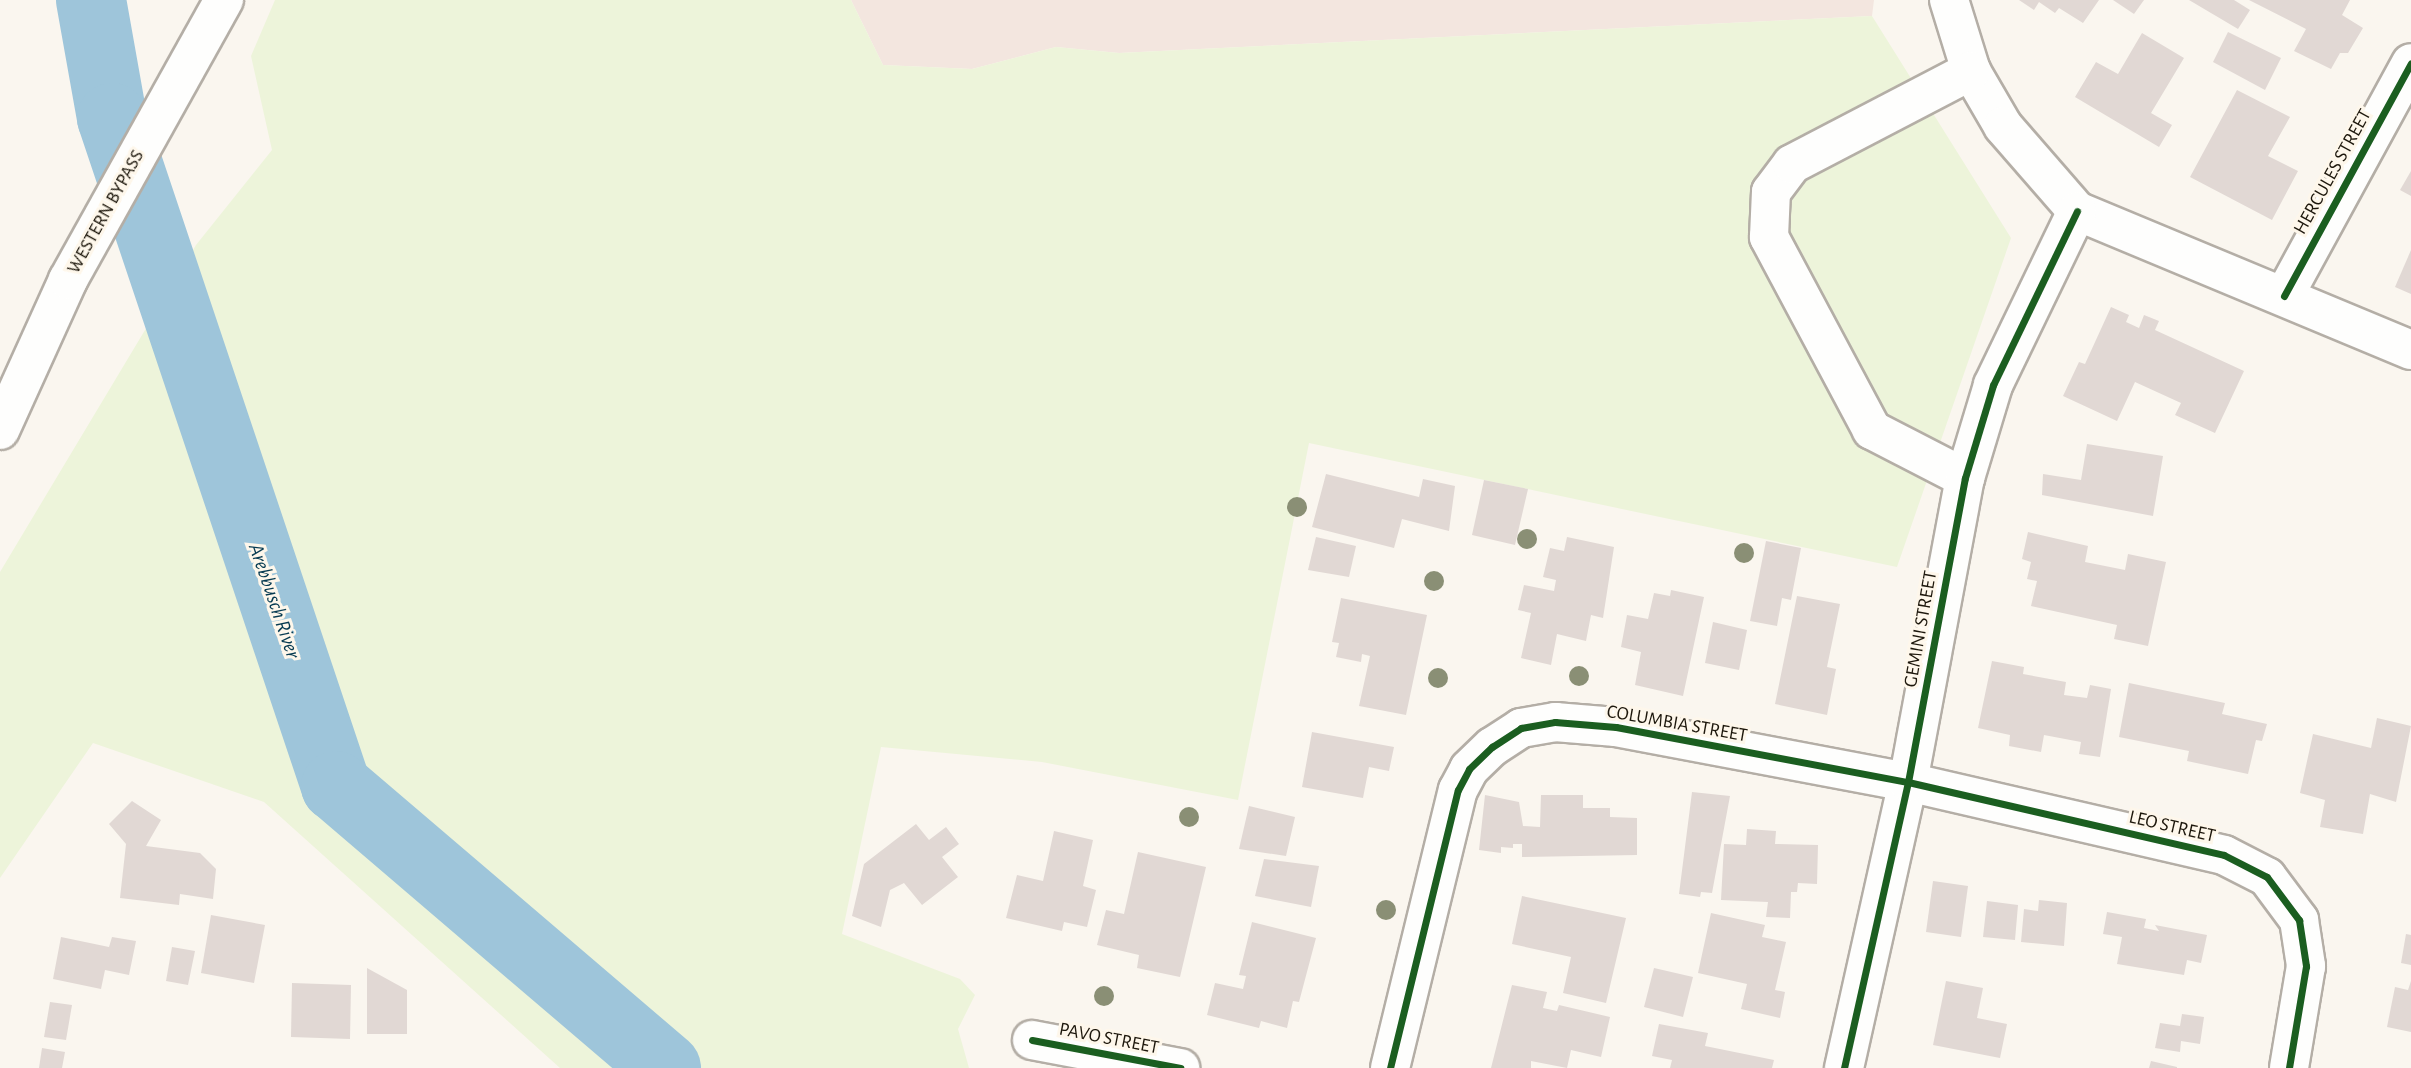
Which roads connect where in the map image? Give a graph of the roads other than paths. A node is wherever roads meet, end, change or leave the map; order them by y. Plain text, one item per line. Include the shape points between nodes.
1 (224, 0) edge
2 (1949, 0) edge
3 (2411, 64) edge
4 (1971, 71) junction
5 (2077, 211) junction
6 (2284, 296) junction
7 (2411, 350) edge
8 (0, 430) edge
9 (1965, 478) junction
10 (1908, 782) junction
11 (1032, 1040) dead end
12 (1180, 1068) edge
13 (1390, 1068) edge
14 (1844, 1068) edge
15 (2289, 1068) edge

1 - 8 main road, WESTERN BYPASS via 68,280
2 - 4 main road
3 - 6 main road, HERCULES STREET
4 - 5 main road via 2003,126
4 - 9 main road via 1792,164 1771,192 1769,237 1872,430
5 - 6 main road
5 - 9 main road, GEMINI STREET via 1993,385
6 - 7 main road
9 - 10 main road, GEMINI STREET
10 - 13 main road, COLUMBIA STREET via 1616,727 1555,722 1521,728 1469,769 1458,790
10 - 14 main road, GEMINI STREET
10 - 15 main road, LEO STREET via 2224,855 2267,877 2299,920 2306,967
11 - 12 main road, PAVO STREET

